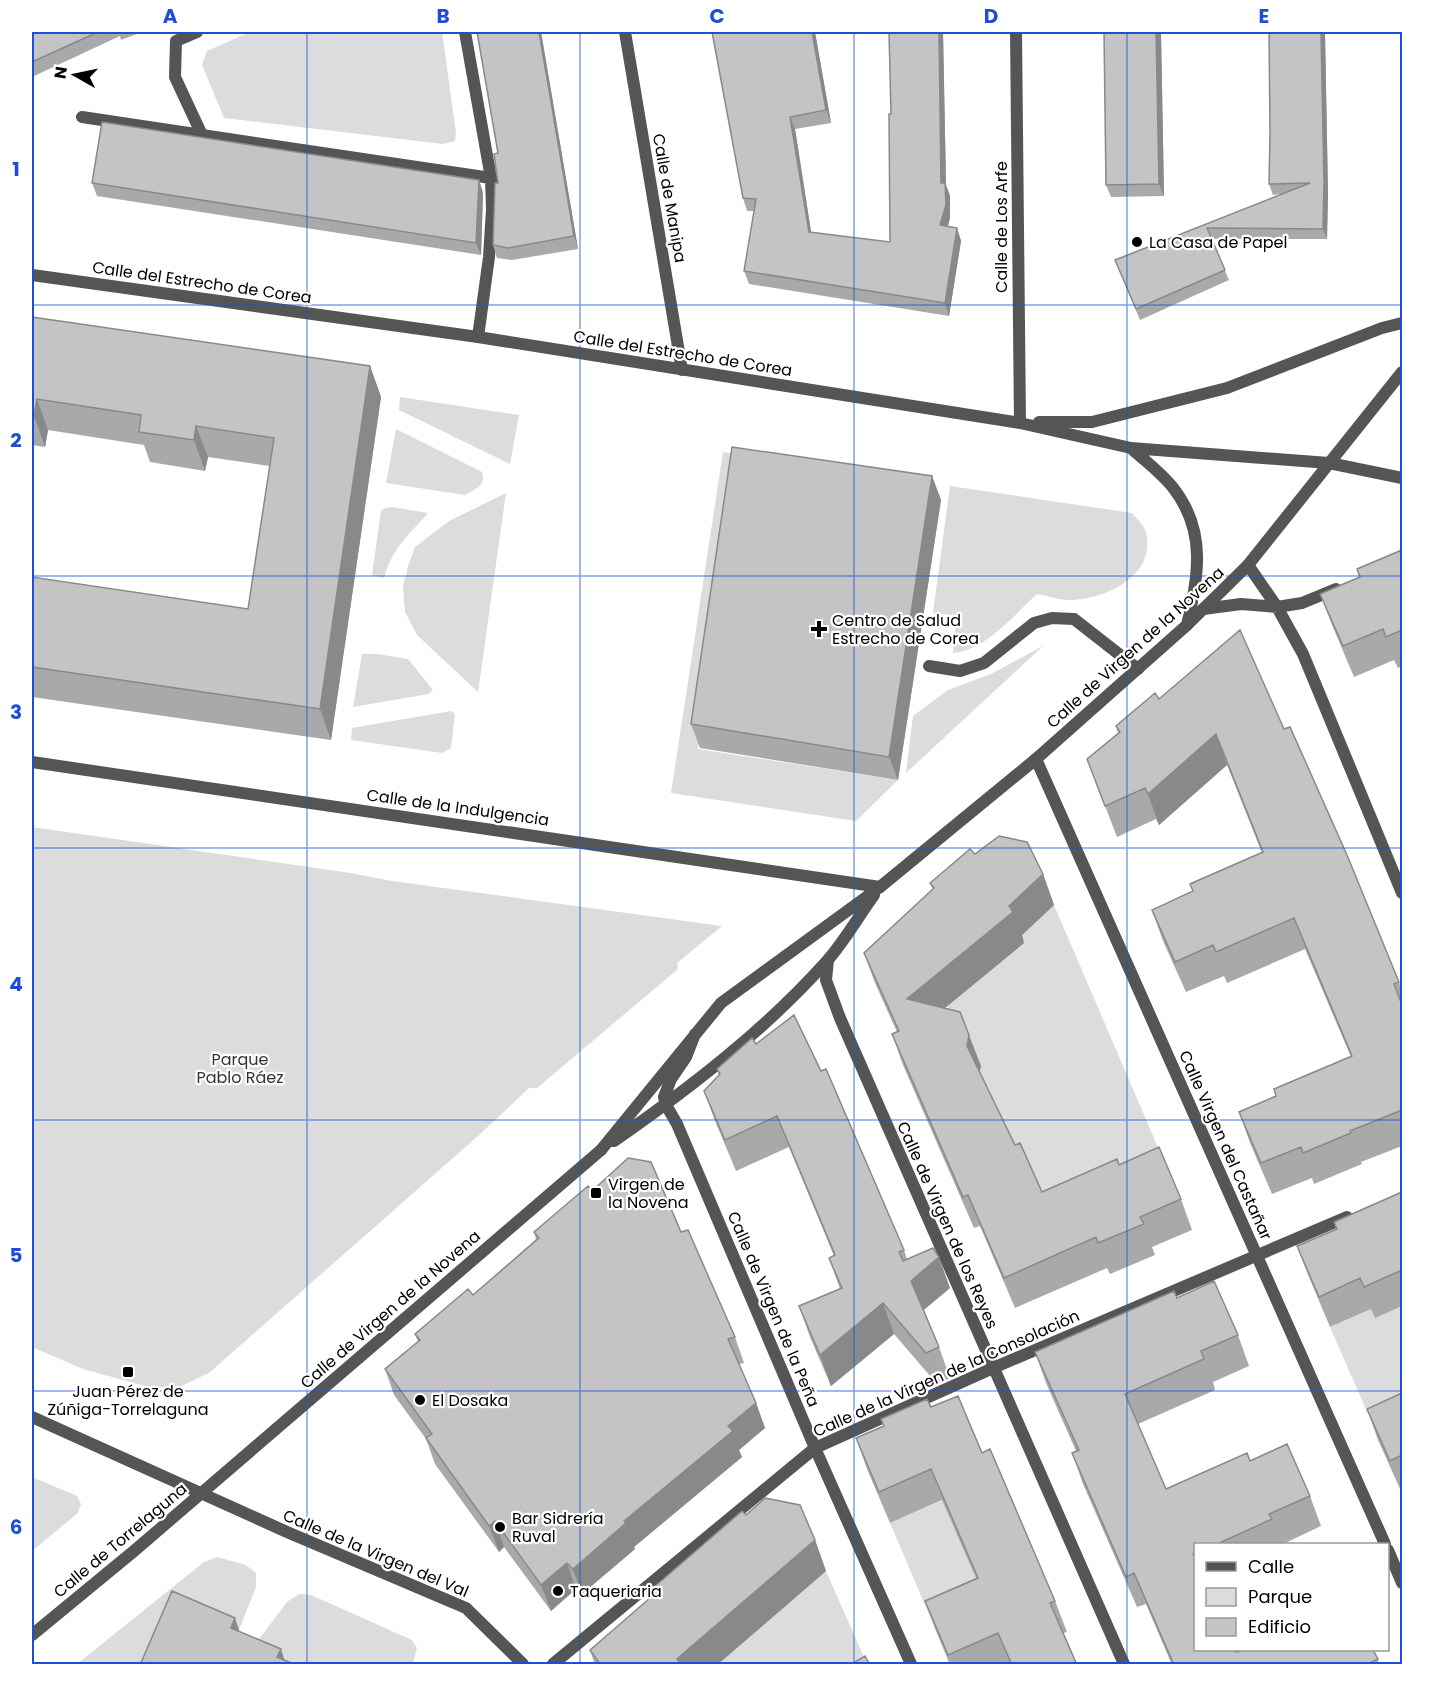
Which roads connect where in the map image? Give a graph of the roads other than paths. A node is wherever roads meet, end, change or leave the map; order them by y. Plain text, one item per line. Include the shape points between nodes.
1 (197, 32) edge
2 (465, 32) edge
3 (625, 32) edge
4 (1016, 32) edge
5 (81, 117) dead end
6 (202, 135) junction
7 (491, 178) junction
8 (32, 274) edge
9 (1402, 323) edge
10 (478, 337) junction
11 (682, 370) junction
12 (1402, 372) edge
13 (1020, 423) junction
14 (1131, 448) junction
15 (1329, 464) junction
16 (1402, 478) edge
17 (1248, 565) junction
18 (1348, 583) edge
19 (1277, 607) junction
20 (1203, 609) junction
21 (1187, 626) junction
22 (929, 666) dead end
23 (1138, 669) junction
24 (1036, 759) junction
25 (32, 762) edge
26 (880, 887) junction
27 (1402, 894) edge
28 (828, 960) junction
29 (695, 1034) junction
30 (666, 1105) junction
31 (601, 1150) junction
32 (1360, 1211) edge
33 (1257, 1256) junction
34 (993, 1368) junction
35 (32, 1417) edge
36 (815, 1448) junction
37 (201, 1493) junction
38 (1384, 1543) edge
39 (1389, 1552) edge
40 (1402, 1583) edge
41 (32, 1635) edge
42 (523, 1665) edge
43 (553, 1665) edge
44 (911, 1665) edge
45 (1124, 1665) edge

1 - 6 street via 176,41 175,77
2 - 7 street
3 - 11 street, Calle de Manipa
4 - 13 street, Calle de Los Arfe
5 - 6 street
6 - 7 street
7 - 10 street via 489,257
8 - 10 street, Calle del Estrecho de Corea
9 - 13 street via 1227,388 1092,422
10 - 11 street, Calle del Estrecho de Corea
11 - 13 street, Calle del Estrecho de Corea
12 - 15 street, Calle de Virgen de la Novena
13 - 14 street, Calle del Estrecho de Corea
14 - 15 street, Calle del Estrecho de Corea
14 - 21 street via 1173,488 1189,511 1198,550
15 - 16 street, Calle del Estrecho de Corea
15 - 17 street, Calle de Virgen de la Novena
17 - 19 street
17 - 20 street, Calle de Virgen de la Novena
18 - 19 street via 1302,603
19 - 20 street via 1241,604
19 - 27 street via 1303,654
20 - 21 street, Calle de Virgen de la Novena
21 - 23 street, Calle de Virgen de la Novena
22 - 23 street via 960,670 984,663 1034,623 1052,618 1074,619
23 - 24 street, Calle de Virgen de la Novena
24 - 26 street, Calle de Virgen de la Novena
24 - 33 street, Calle Virgen del Castañar
25 - 26 street, Calle de la Indulgencia
26 - 28 street, Calle de Virgen de la Novena
26 - 29 street, Calle de Virgen de la Novena via 722,1003
28 - 30 street, Calle de Virgen de la Novena via 748,1038
28 - 34 street, Calle de Virgen de los Reyes via 826,980 830,996
29 - 30 street via 666,1088
29 - 31 street, Calle de Virgen de la Novena
30 - 31 street, Calle de Virgen de la Novena
30 - 36 street, Calle de Virgen de la Peña
31 - 37 street, Calle de Virgen de la Novena
32 - 33 street, Calle de la Virgen de la Consolación
33 - 34 street, Calle de la Virgen de la Consolación
33 - 38 street, Calle Virgen del Castañar
34 - 36 street, Calle de la Virgen de la Consolación
34 - 45 street, Calle de Virgen de los Reyes
35 - 37 street, Calle de la Virgen del Val
36 - 43 street, Calle de la Virgen de la Consolación
36 - 44 street, Calle de Virgen de la Peña
37 - 41 street, Calle de Torrelaguna
37 - 42 street, Calle de la Virgen del Val via 466,1608
39 - 40 street

